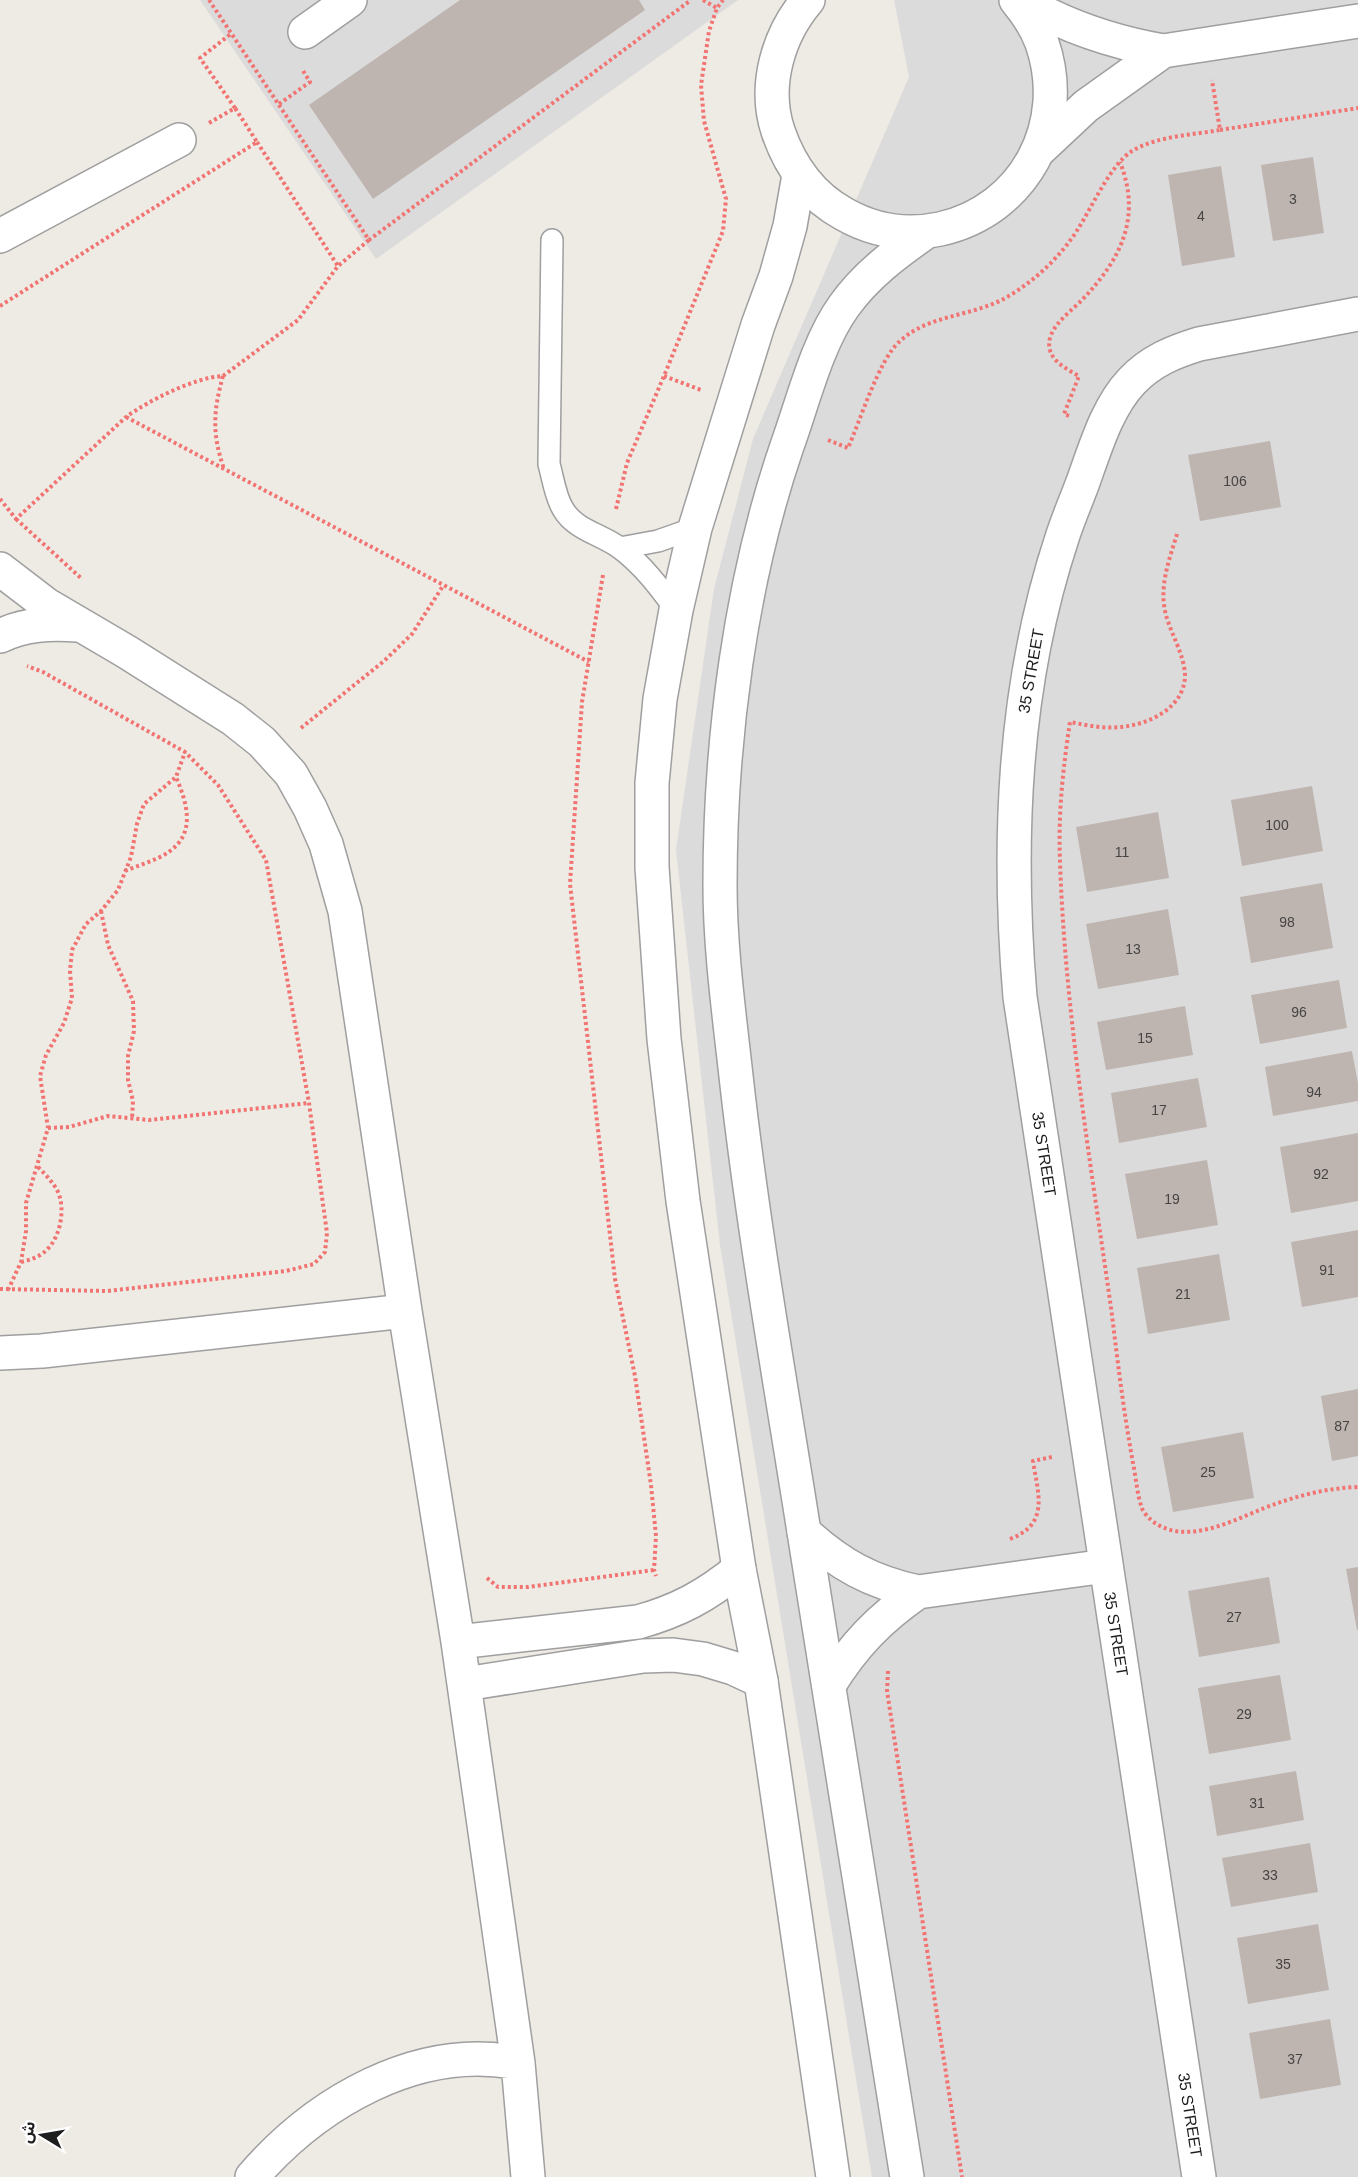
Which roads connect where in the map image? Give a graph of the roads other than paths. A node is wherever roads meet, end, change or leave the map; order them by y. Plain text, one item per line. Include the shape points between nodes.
1 (350, 0) edge
2 (808, 0) edge
3 (1016, 0) edge
4 (1021, 0) edge
5 (1358, 21) edge
6 (305, 32) dead end
7 (1163, 51) junction
8 (179, 140) road end
9 (1039, 150) junction
10 (799, 175) junction
11 (926, 232) junction
12 (0, 236) edge
13 (552, 240) dead end
14 (1358, 314) edge
15 (695, 528) junction
16 (620, 548) junction
17 (0, 570) edge
18 (676, 610) junction
19 (78, 625) junction
20 (0, 636) edge
21 (405, 1311) junction
22 (0, 1353) edge
23 (804, 1532) junction
24 (1106, 1566) junction
25 (739, 1569) junction
26 (918, 1592) junction
27 (458, 1642) junction
28 (761, 1680) junction
29 (465, 1684) junction
30 (829, 1685) junction
31 (518, 2063) junction
32 (252, 2177) edge
33 (528, 2177) edge
34 (833, 2177) edge
35 (908, 2177) edge
36 (1199, 2177) edge

1 - 6 street
2 - 10 street via 784,38 772,94 784,150
3 - 9 street via 1042,42 1049,68 1048,123
4 - 7 street via 1100,37
5 - 7 street
7 - 9 street via 1086,106
8 - 12 street
9 - 11 street via 1005,196 981,214
10 - 11 street via 828,204 855,220 878,228
10 - 15 street via 776,276
11 - 23 street via 867,279 842,308 824,342 777,476 759,546 729,723 720,890 725,974 755,1226
13 - 16 lane via 549,464 563,510 583,529
14 - 24 street, 35 STREET via 1198,344 1149,364 1130,382 1101,433 1062,538 1033,651 1017,765 1013,835 1015,939 1020,997
15 - 16 lane via 658,541
15 - 18 street
16 - 18 lane
17 - 19 street
18 - 25 street via 660,699 652,783 657,952 683,1201
19 - 20 street via 28,626
19 - 21 street via 127,652 254,736 291,774 310,808 326,844 345,911
21 - 22 street
21 - 27 street
23 - 26 street via 845,1565 876,1580
23 - 30 street
24 - 26 street
24 - 36 street, 35 STREET
25 - 27 street via 692,1603 638,1622
25 - 28 street
26 - 30 street via 867,1632
27 - 29 street
28 - 29 street via 703,1659 673,1655 643,1656
28 - 34 street
29 - 31 street
30 - 35 street
31 - 32 street via 449,2061 391,2076 329,2109 296,2133
31 - 33 street

